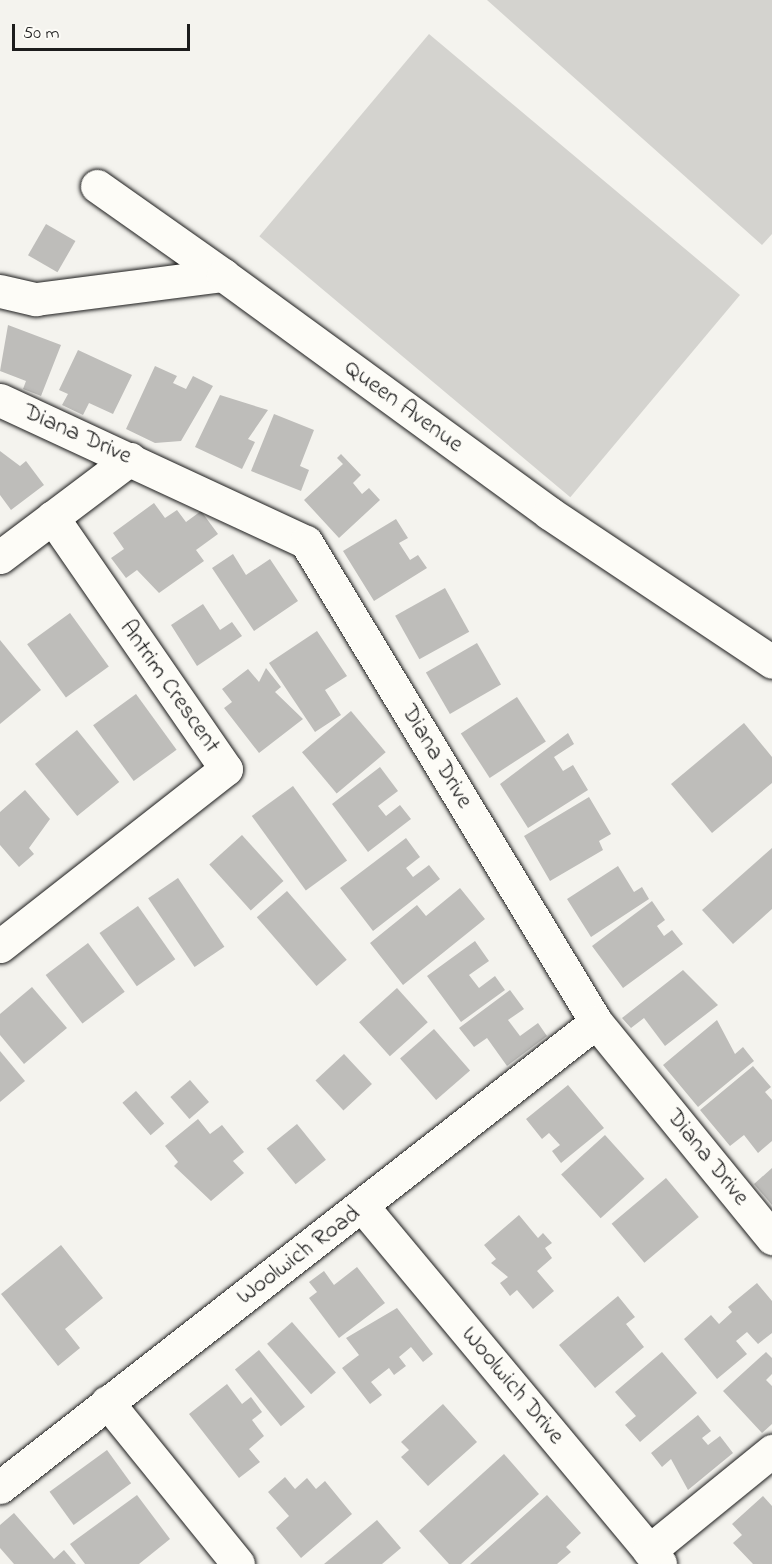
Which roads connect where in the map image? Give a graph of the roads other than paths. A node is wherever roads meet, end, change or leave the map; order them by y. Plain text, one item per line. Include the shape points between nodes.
1 (97, 186) dead end
2 (223, 275) junction
3 (0, 291) edge
4 (0, 400) edge
5 (130, 459) junction
6 (52, 517) junction
7 (0, 557) edge
8 (772, 662) edge
9 (0, 946) edge
10 (596, 1022) junction
11 (363, 1207) junction
12 (772, 1238) edge
13 (107, 1402) junction
14 (772, 1451) edge
15 (0, 1486) edge
16 (654, 1558) edge
17 (238, 1564) edge

1 - 2 street, Queen Avenue
2 - 3 street via 36,299
2 - 8 street, Queen Avenue via 549,513
4 - 5 street, Diana Drive
5 - 6 street
5 - 10 street, Diana Drive via 306,542
6 - 7 street
6 - 9 street, Antrim Crescent via 226,769
10 - 11 street, Woolwich Road
10 - 12 street, Diana Drive
11 - 13 street, Woolwich Road
11 - 16 street, Woolwich Drive
13 - 15 street, Woolwich Road
13 - 17 street
14 - 16 street

